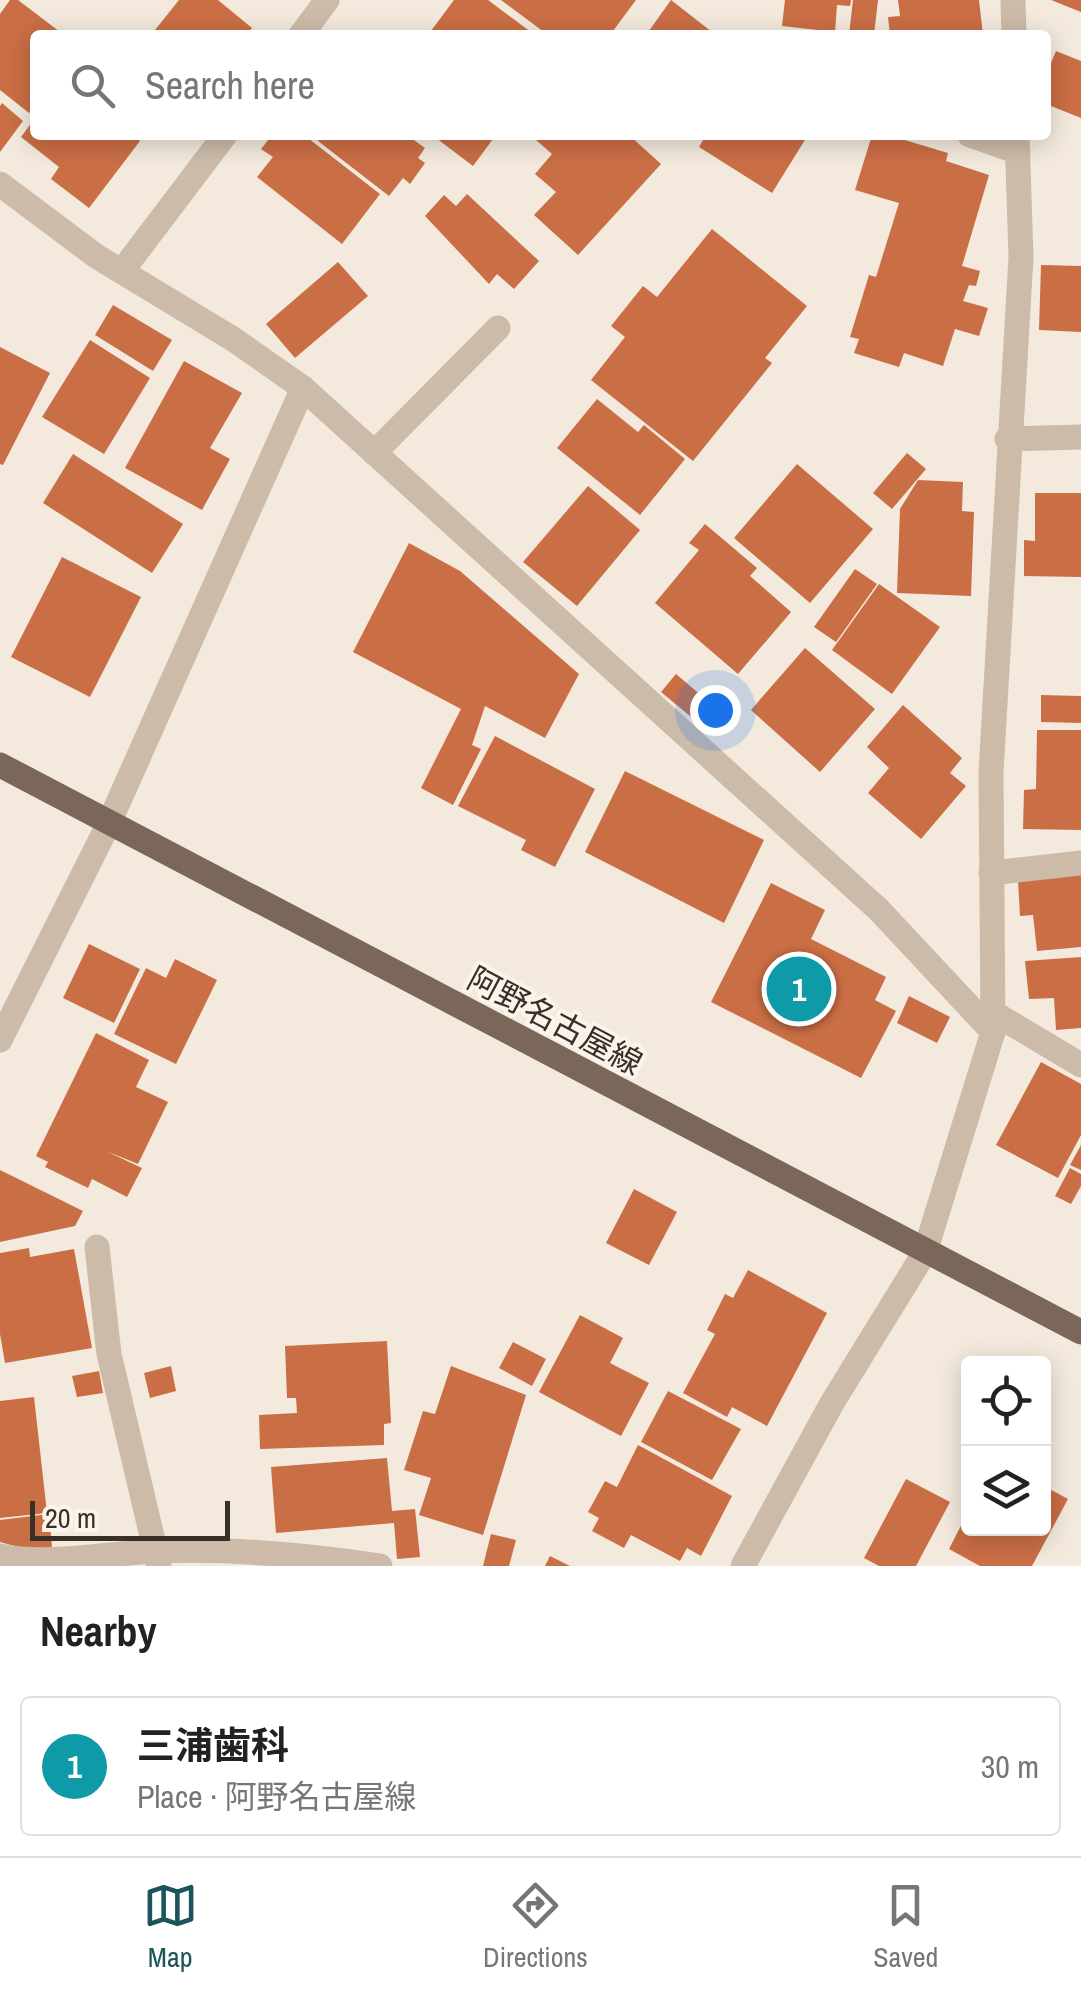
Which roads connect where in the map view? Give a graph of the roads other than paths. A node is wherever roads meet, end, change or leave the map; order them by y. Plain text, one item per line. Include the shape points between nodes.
1 (328, 0) edge
2 (1013, 0) edge
3 (305, 30) edge
4 (1014, 30) edge
5 (221, 140) edge
6 (1018, 144) edge
7 (0, 184) edge
8 (122, 271) junction
9 (498, 328) dead end
10 (303, 388) junction
11 (1081, 438) edge
12 (1007, 440) junction
13 (374, 452) junction
14 (0, 765) edge
15 (110, 823) junction
16 (1081, 863) edge
17 (991, 873) junction
18 (992, 1022) junction
19 (0, 1040) edge
20 (1081, 1066) edge
21 (98, 1247) dead end
22 (925, 1252) junction
23 (1081, 1332) edge
24 (0, 1556) edge
25 (158, 1558) edge
26 (380, 1566) edge
27 (744, 1566) edge

1 - 3 street
2 - 4 street
5 - 8 street
6 - 12 street via 1021,257
7 - 8 street
8 - 10 street
9 - 13 street
10 - 13 street
10 - 15 street
11 - 12 street
12 - 17 street
13 - 18 street via 879,910
14 - 15 main road, 阿野名古屋線
15 - 19 street
15 - 22 main road, 阿野名古屋線
16 - 17 street
17 - 18 street
18 - 20 street
18 - 22 street
21 - 25 street via 109,1354
22 - 23 main road, 阿野名古屋線
22 - 27 street via 832,1402
24 - 25 street via 28,1564
25 - 26 street via 284,1552

